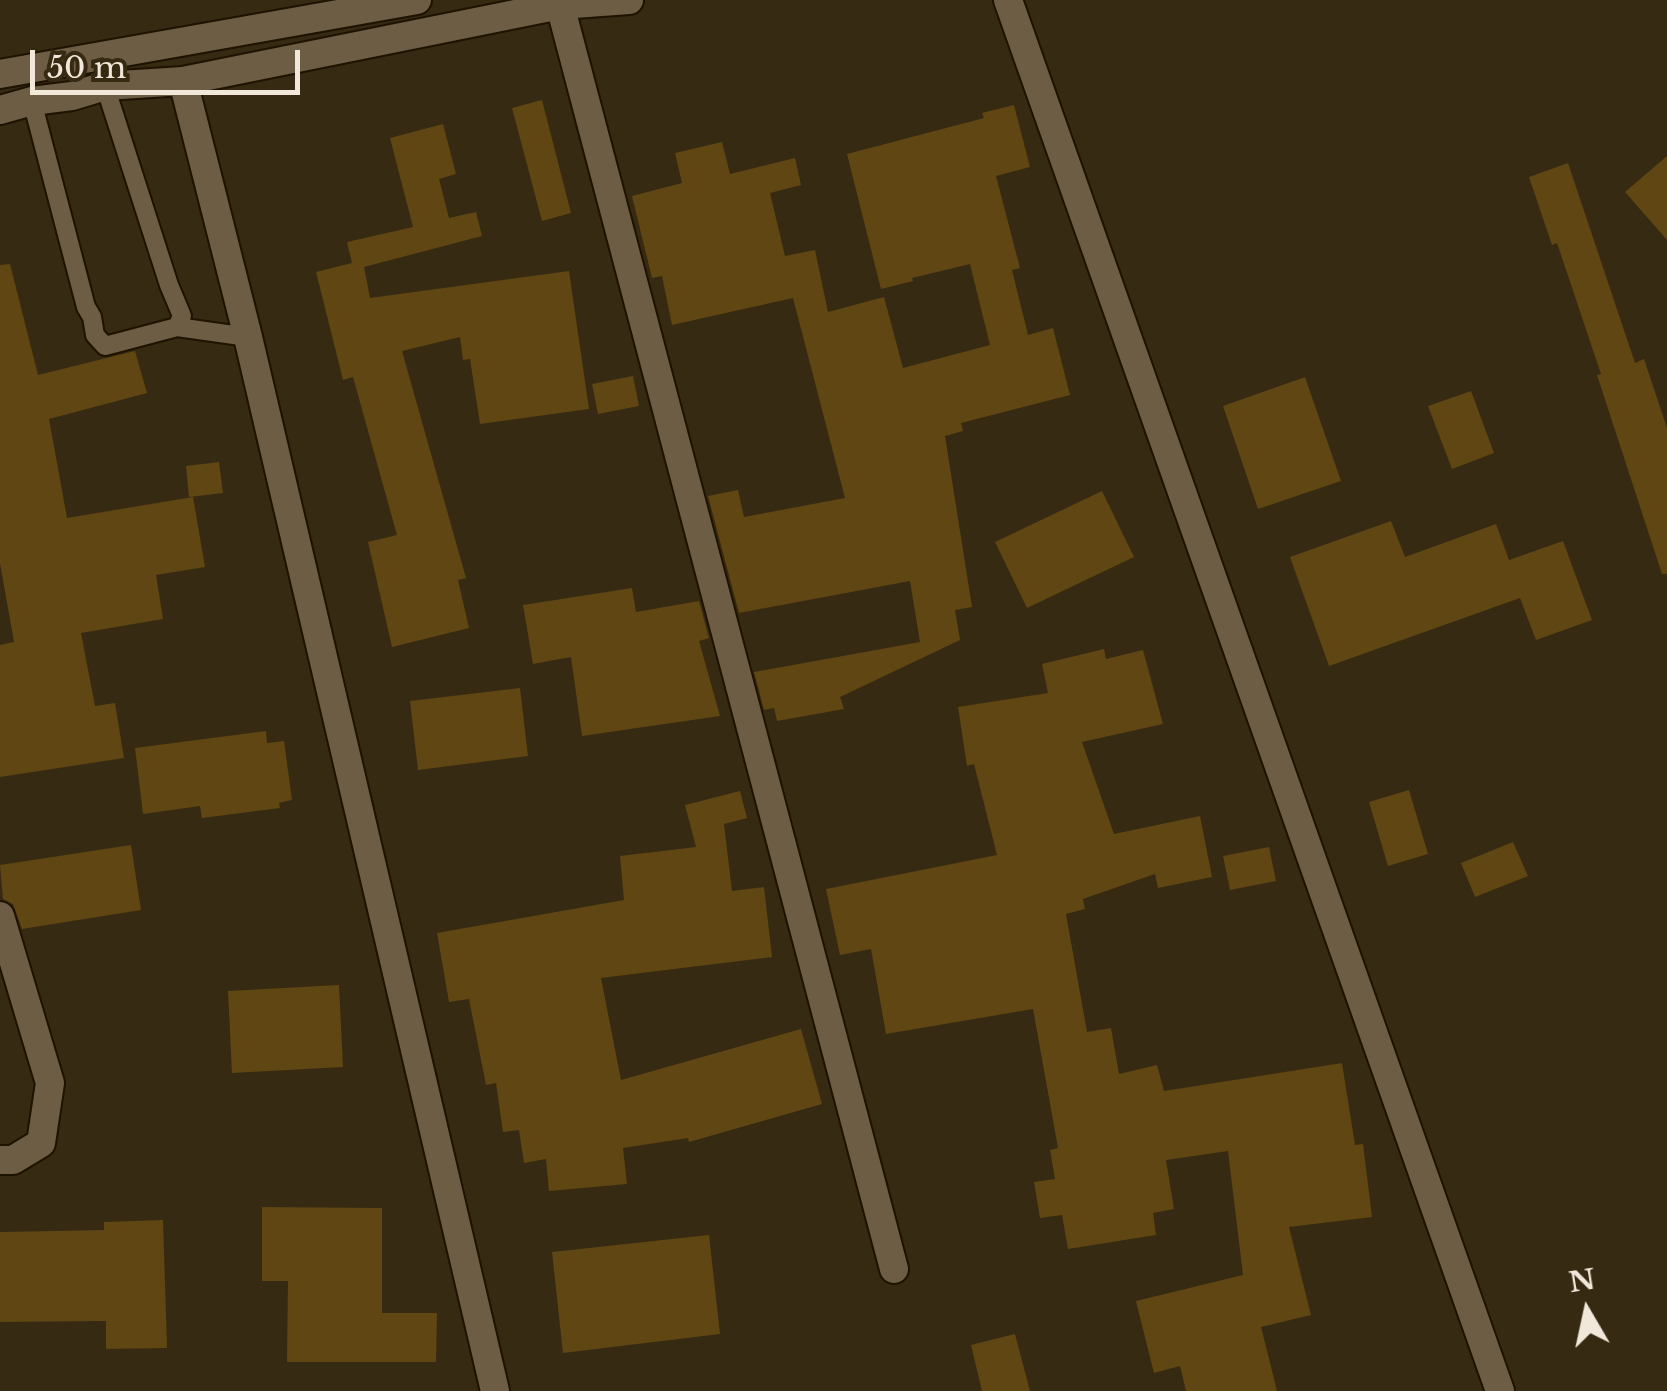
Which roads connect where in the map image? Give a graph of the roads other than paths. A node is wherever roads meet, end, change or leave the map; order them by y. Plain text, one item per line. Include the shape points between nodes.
1 (417, 0) edge
2 (629, 0) edge
3 (1008, 0) edge
4 (560, 6) junction
5 (64, 62) junction
6 (0, 74) edge
7 (183, 81) junction
8 (105, 86) junction
9 (72, 96) junction
10 (32, 101) junction
11 (0, 110) edge
12 (178, 327) junction
13 (248, 337) junction
14 (0, 916) edge
15 (0, 1160) edge
16 (894, 1269) dead end
17 (496, 1391) edge
18 (1500, 1391) edge

1 - 5 street
2 - 4 street
3 - 18 street
4 - 7 street
4 - 16 street
5 - 6 street
5 - 9 street
7 - 8 street
7 - 13 street
8 - 9 street
8 - 12 lane via 182,316
9 - 10 street
10 - 11 street
10 - 12 lane via 95,335 105,346
12 - 13 lane
13 - 17 street
14 - 15 street via 50,1083 42,1142 13,1160

